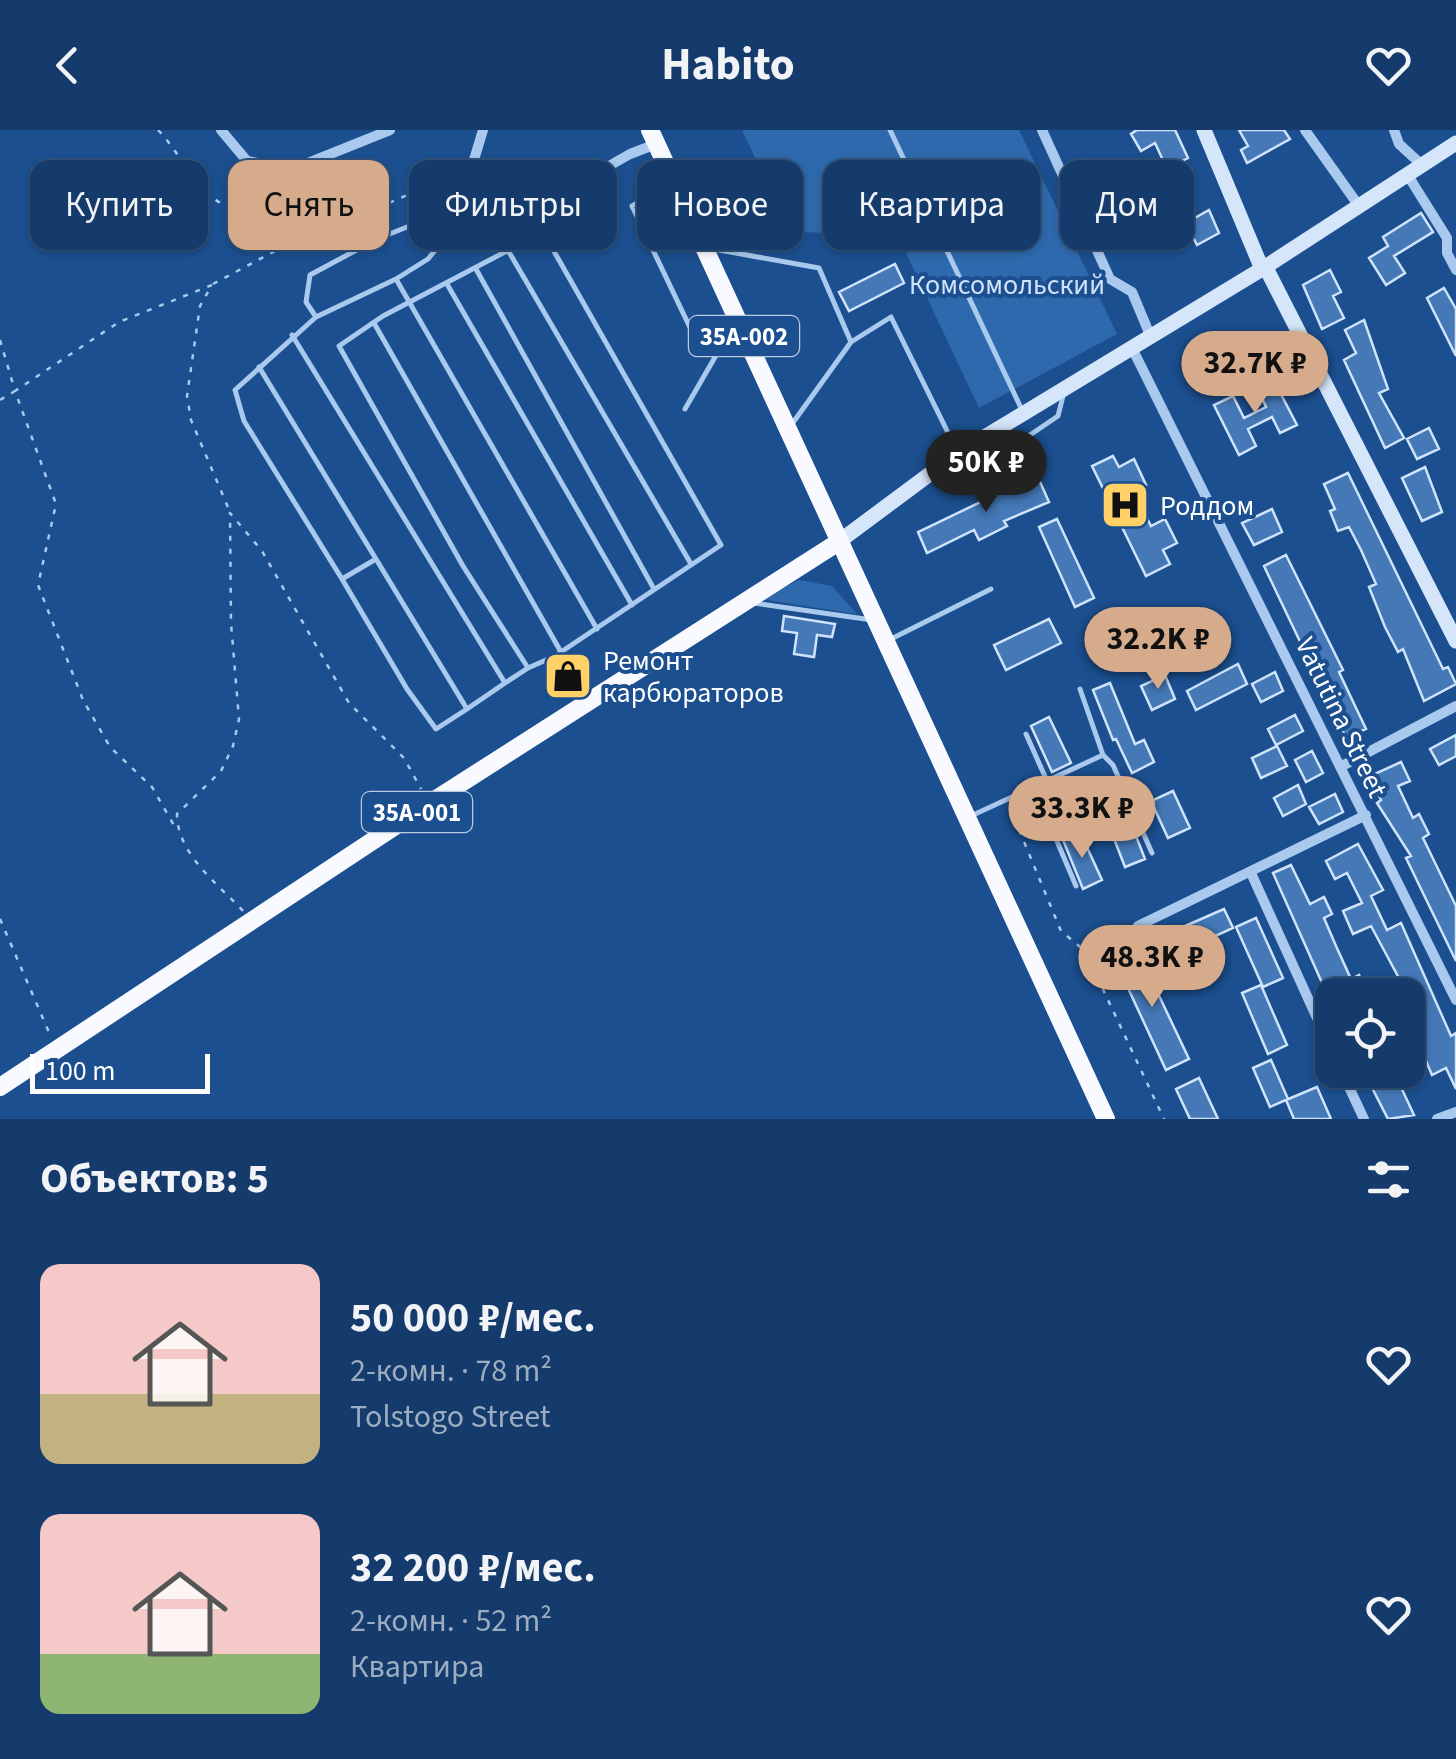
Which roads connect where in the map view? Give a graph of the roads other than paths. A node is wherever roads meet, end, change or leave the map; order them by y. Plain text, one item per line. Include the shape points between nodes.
1 (222, 130) edge
2 (390, 130) edge
3 (483, 130) edge
4 (890, 130) edge
5 (1042, 130) edge
6 (1204, 130) edge
7 (1305, 130) edge
8 (1394, 130) edge
9 (653, 137) edge
10 (1456, 143) edge
11 (664, 160) edge
12 (1422, 165) junction
13 (1407, 174) junction
14 (1360, 206) junction
15 (653, 250) edge
16 (706, 250) edge
17 (716, 250) edge
18 (509, 252) junction
19 (1264, 268) junction
20 (476, 269) junction
21 (1456, 270) edge
22 (396, 279) junction
23 (446, 284) junction
24 (412, 302) junction
25 (316, 317) junction
26 (737, 320) junction
27 (374, 322) junction
28 (1150, 335) junction
29 (292, 336) junction
30 (851, 342) junction
31 (1132, 348) junction
32 (259, 367) junction
33 (1064, 388) junction
34 (685, 409) dead end
35 (1023, 413) junction
36 (787, 431) junction
37 (958, 453) junction
38 (932, 472) junction
39 (837, 543) junction
40 (376, 559) junction
41 (692, 564) junction
42 (342, 580) junction
43 (654, 589) junction
44 (991, 589) dead end
45 (746, 602) junction
46 (632, 604) junction
47 (873, 620) junction
48 (596, 628) junction
49 (1456, 641) edge
50 (884, 642) junction
51 (558, 654) junction
52 (528, 668) junction
53 (505, 683) junction
54 (1080, 688) dead end
55 (582, 706) junction
56 (1456, 706) edge
57 (467, 709) junction
58 (1026, 734) dead end
59 (1103, 755) junction
60 (1342, 766) junction
61 (1047, 781) junction
62 (1034, 787) junction
63 (1366, 814) junction
64 (966, 819) junction
65 (1152, 853) dead end
66 (1251, 873) junction
67 (1076, 886) dead end
68 (1138, 926) dead end
69 (1456, 1000) edge
70 (1315, 1014) edge
71 (0, 1086) edge
72 (1349, 1088) edge
73 (1456, 1112) edge
74 (1106, 1119) edge
75 (1364, 1119) edge
76 (1438, 1119) edge

1 - 2 street via 247,161 293,170
3 - 9 street via 467,184 470,209 492,223 512,221
4 - 35 lane
5 - 28 street via 1110,279 1132,292
6 - 19 main road
7 - 14 street
8 - 12 street
9 - 11 highway, 35А-002
10 - 12 main road
12 - 13 main road
13 - 14 main road
13 - 21 street via 1447,238
14 - 19 main road
15 - 26 lane via 695,338
16 - 26 highway, 35А-002
17 - 30 lane via 819,268
18 - 20 lane
18 - 41 lane
18 - 41 lane via 543,232 721,545
19 - 28 main road
19 - 49 main road
20 - 23 lane
20 - 43 lane
22 - 24 lane
22 - 25 lane
22 - 25 lane via 442,243 428,219 310,275 306,302
23 - 24 lane
23 - 46 lane
24 - 27 lane
24 - 48 lane
25 - 29 lane
26 - 34 lane
26 - 36 highway, 35А-002
27 - 51 lane
27 - 52 lane via 340,346
28 - 31 main road
29 - 32 lane
29 - 53 lane
30 - 36 lane
30 - 37 lane via 891,317
31 - 33 main road
31 - 60 street, Vatutina Street
32 - 40 lane
32 - 42 lane via 235,390 244,422
33 - 35 main road
33 - 38 lane via 1058,416 960,483
35 - 37 main road
36 - 39 highway, 35А-002
37 - 38 main road
38 - 39 main road
39 - 45 highway, 35А-001
39 - 47 highway, 35А-002
40 - 42 lane
40 - 57 lane
41 - 43 lane
42 - 57 lane via 436,729
43 - 46 lane
44 - 50 lane
45 - 47 lane
45 - 55 highway, 35А-001
46 - 48 lane
47 - 50 highway, 35А-002
48 - 51 lane
50 - 64 highway, 35А-002
51 - 52 lane
51 - 55 lane
52 - 53 lane
53 - 57 lane
54 - 59 lane
55 - 71 highway, 35А-001
56 - 60 street
58 - 61 lane
59 - 61 lane
59 - 65 lane
60 - 63 street, Vatutina Street
61 - 62 lane
62 - 64 lane
62 - 67 lane
63 - 66 street
63 - 69 street, Vatutina Street
64 - 74 highway, 35А-002
66 - 68 street
66 - 70 street
72 - 75 street
73 - 76 street

